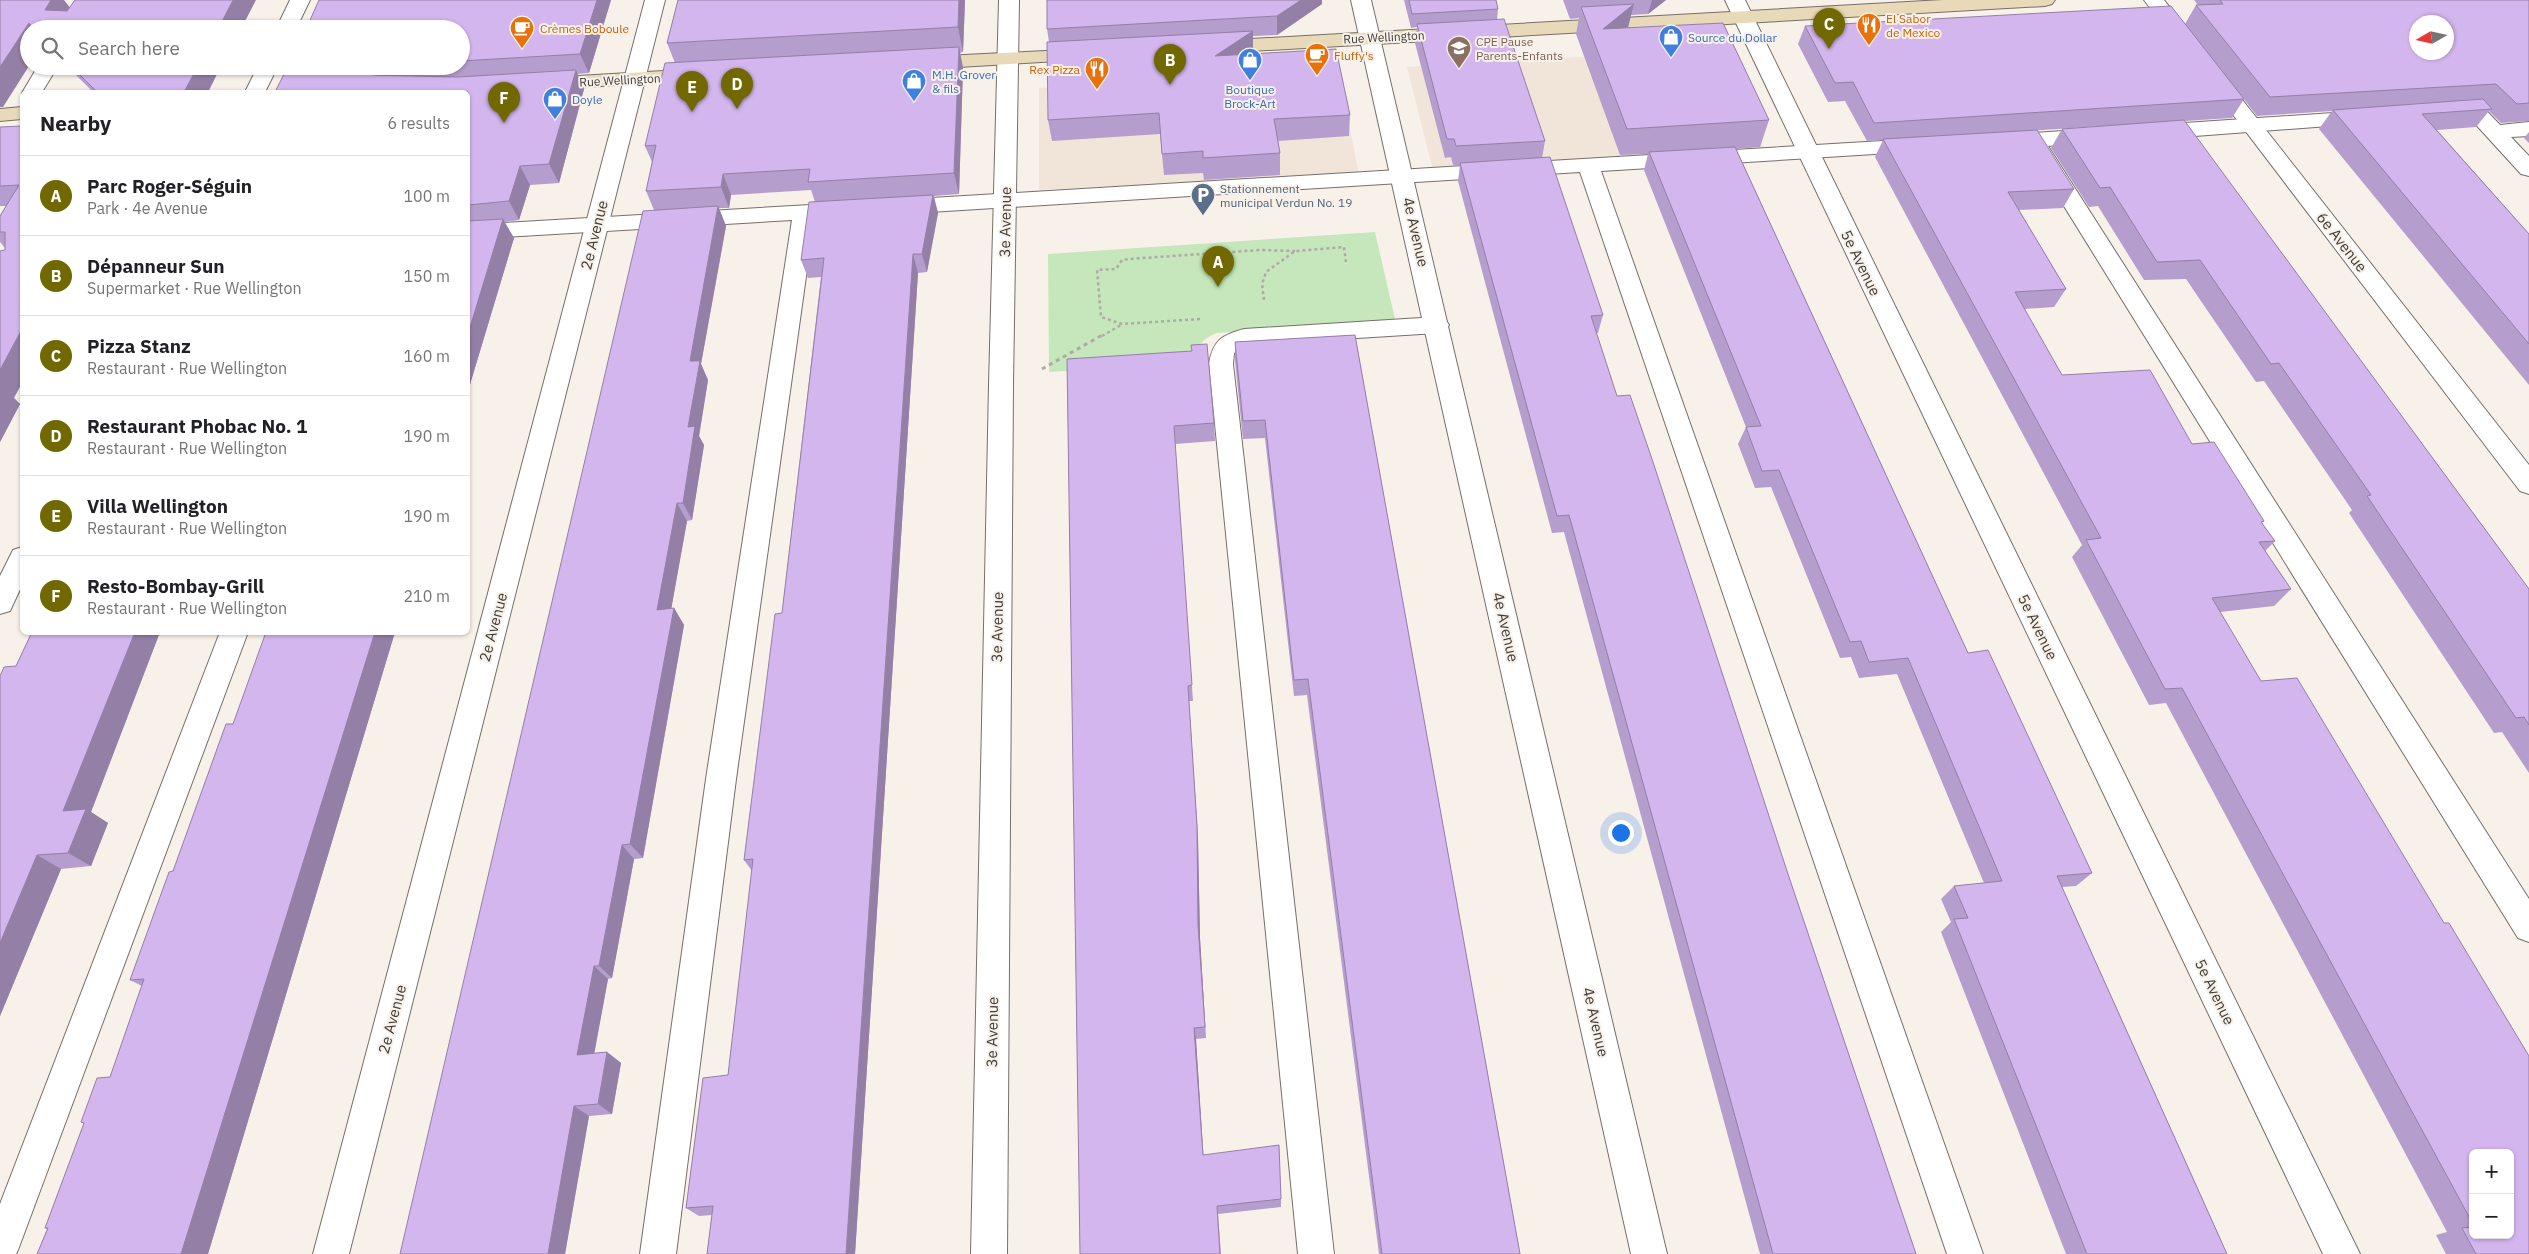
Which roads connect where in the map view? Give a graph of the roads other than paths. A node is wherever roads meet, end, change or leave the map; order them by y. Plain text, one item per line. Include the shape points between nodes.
1 (300, 0) edge
2 (655, 0) edge
3 (1009, 0) edge
4 (1361, 0) edge
5 (2045, 0) edge
6 (2154, 0) edge
7 (1739, 8) edge
8 (290, 20) edge
9 (1370, 38) junction
10 (1193, 48) edge
11 (1104, 54) edge
12 (1008, 59) junction
13 (911, 64) edge
14 (714, 74) edge
15 (42, 75) edge
16 (264, 75) edge
17 (634, 79) junction
18 (520, 85) edge
19 (33, 90) edge
20 (256, 90) edge
21 (2426, 112) edge
22 (2388, 116) edge
23 (2252, 126) junction
24 (2529, 129) edge
25 (2495, 132) junction
26 (1935, 145) edge
27 (1807, 152) junction
28 (1588, 165) junction
29 (2529, 169) edge
30 (1402, 176) junction
31 (1005, 202) junction
32 (804, 213) junction
33 (597, 225) junction
34 (470, 232) edge
35 (1437, 324) junction
36 (2529, 484) edge
37 (20, 562) edge
38 (0, 603) edge
39 (233, 635) edge
40 (2529, 927) edge
41 (0, 1250) edge
42 (331, 1254) edge
43 (658, 1254) edge
44 (989, 1254) edge
45 (1316, 1254) edge
46 (1649, 1254) edge
47 (1965, 1254) edge
48 (2342, 1254) edge

1 - 8 street
2 - 17 street, 2e Avenue
3 - 12 street, 3e Avenue
4 - 9 street, 4e Avenue
5 - 7 main road, Rue Wellington
6 - 23 street, 6e Avenue
7 - 9 main road, Rue Wellington
7 - 27 street, 5e Avenue
9 - 10 main road, Rue Wellington
9 - 30 street, 4e Avenue
11 - 12 main road
12 - 13 main road
12 - 31 street, 3e Avenue
14 - 17 main road, Rue Wellington
15 - 19 street
16 - 20 street
17 - 18 main road, Rue Wellington
17 - 33 street, 2e Avenue
21 - 25 street via 2473,109
22 - 23 street
23 - 36 street, 6e Avenue
23 - 40 street via 2024,141
24 - 25 street
25 - 29 street
26 - 27 street
27 - 28 street
27 - 48 street, 5e Avenue
28 - 30 street
28 - 47 street
30 - 31 street
30 - 35 street, 4e Avenue
31 - 32 street
31 - 44 street, 3e Avenue
32 - 33 street
32 - 43 street via 721,779
33 - 34 street
33 - 42 street, 2e Avenue
35 - 45 street via 1244,337 1223,350 1221,364
35 - 46 street, 4e Avenue
37 - 38 street
39 - 41 street

